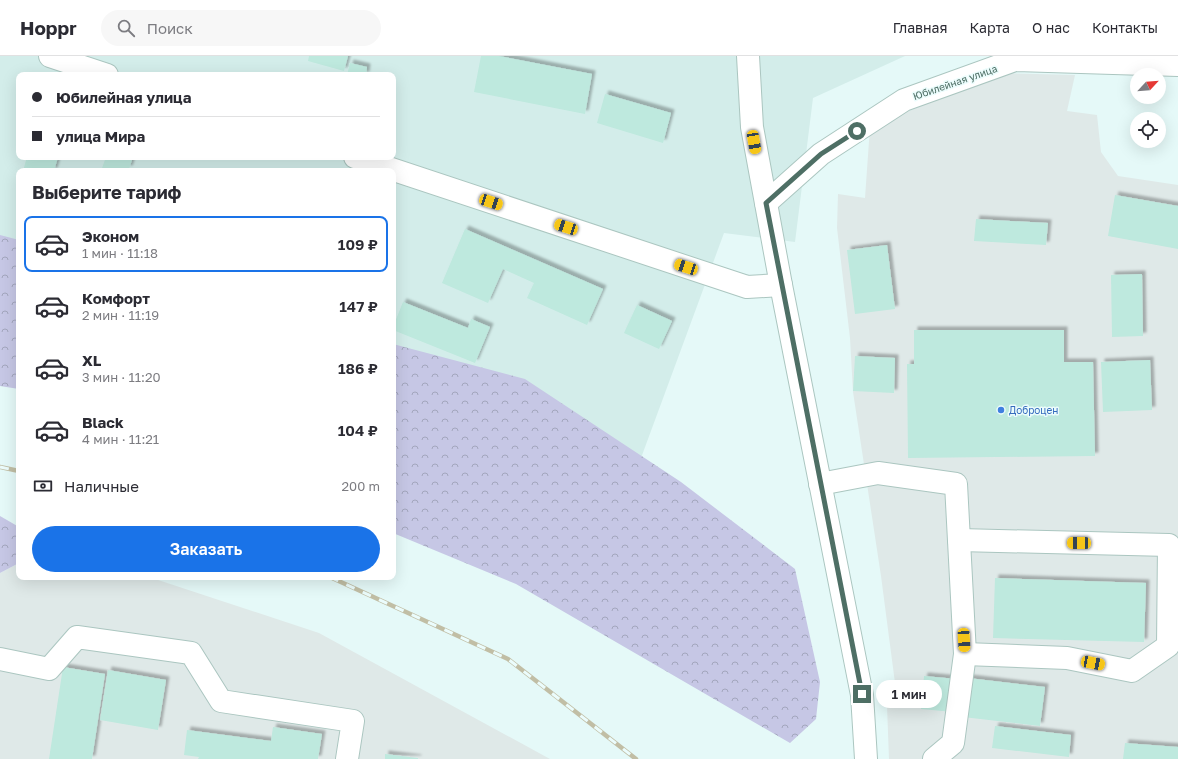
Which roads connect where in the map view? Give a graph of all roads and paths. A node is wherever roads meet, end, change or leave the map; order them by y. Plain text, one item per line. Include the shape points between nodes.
1 (50, 56) edge
2 (748, 56) edge
3 (1178, 65) edge
4 (99, 72) edge
5 (364, 160) edge
6 (388, 168) edge
7 (396, 171) edge
8 (766, 203) junction
9 (781, 285) junction
10 (820, 484) junction
11 (959, 540) junction
12 (965, 654) junction
13 (0, 659) edge
14 (347, 759) edge
15 (866, 759) edge
16 (934, 759) edge

1 - 4 street
2 - 8 street via 752,127
3 - 8 street, Юбилейная улица via 1015,60 904,100 821,154
5 - 6 street
7 - 9 street via 747,287
8 - 9 street
9 - 10 street
10 - 11 street via 878,473 956,484
10 - 15 street via 862,694
11 - 12 street
11 - 12 street via 1169,545 1168,646 1132,671 1067,658
12 - 16 street via 953,743
13 - 14 street via 49,669 77,637 191,653 221,701 353,721

